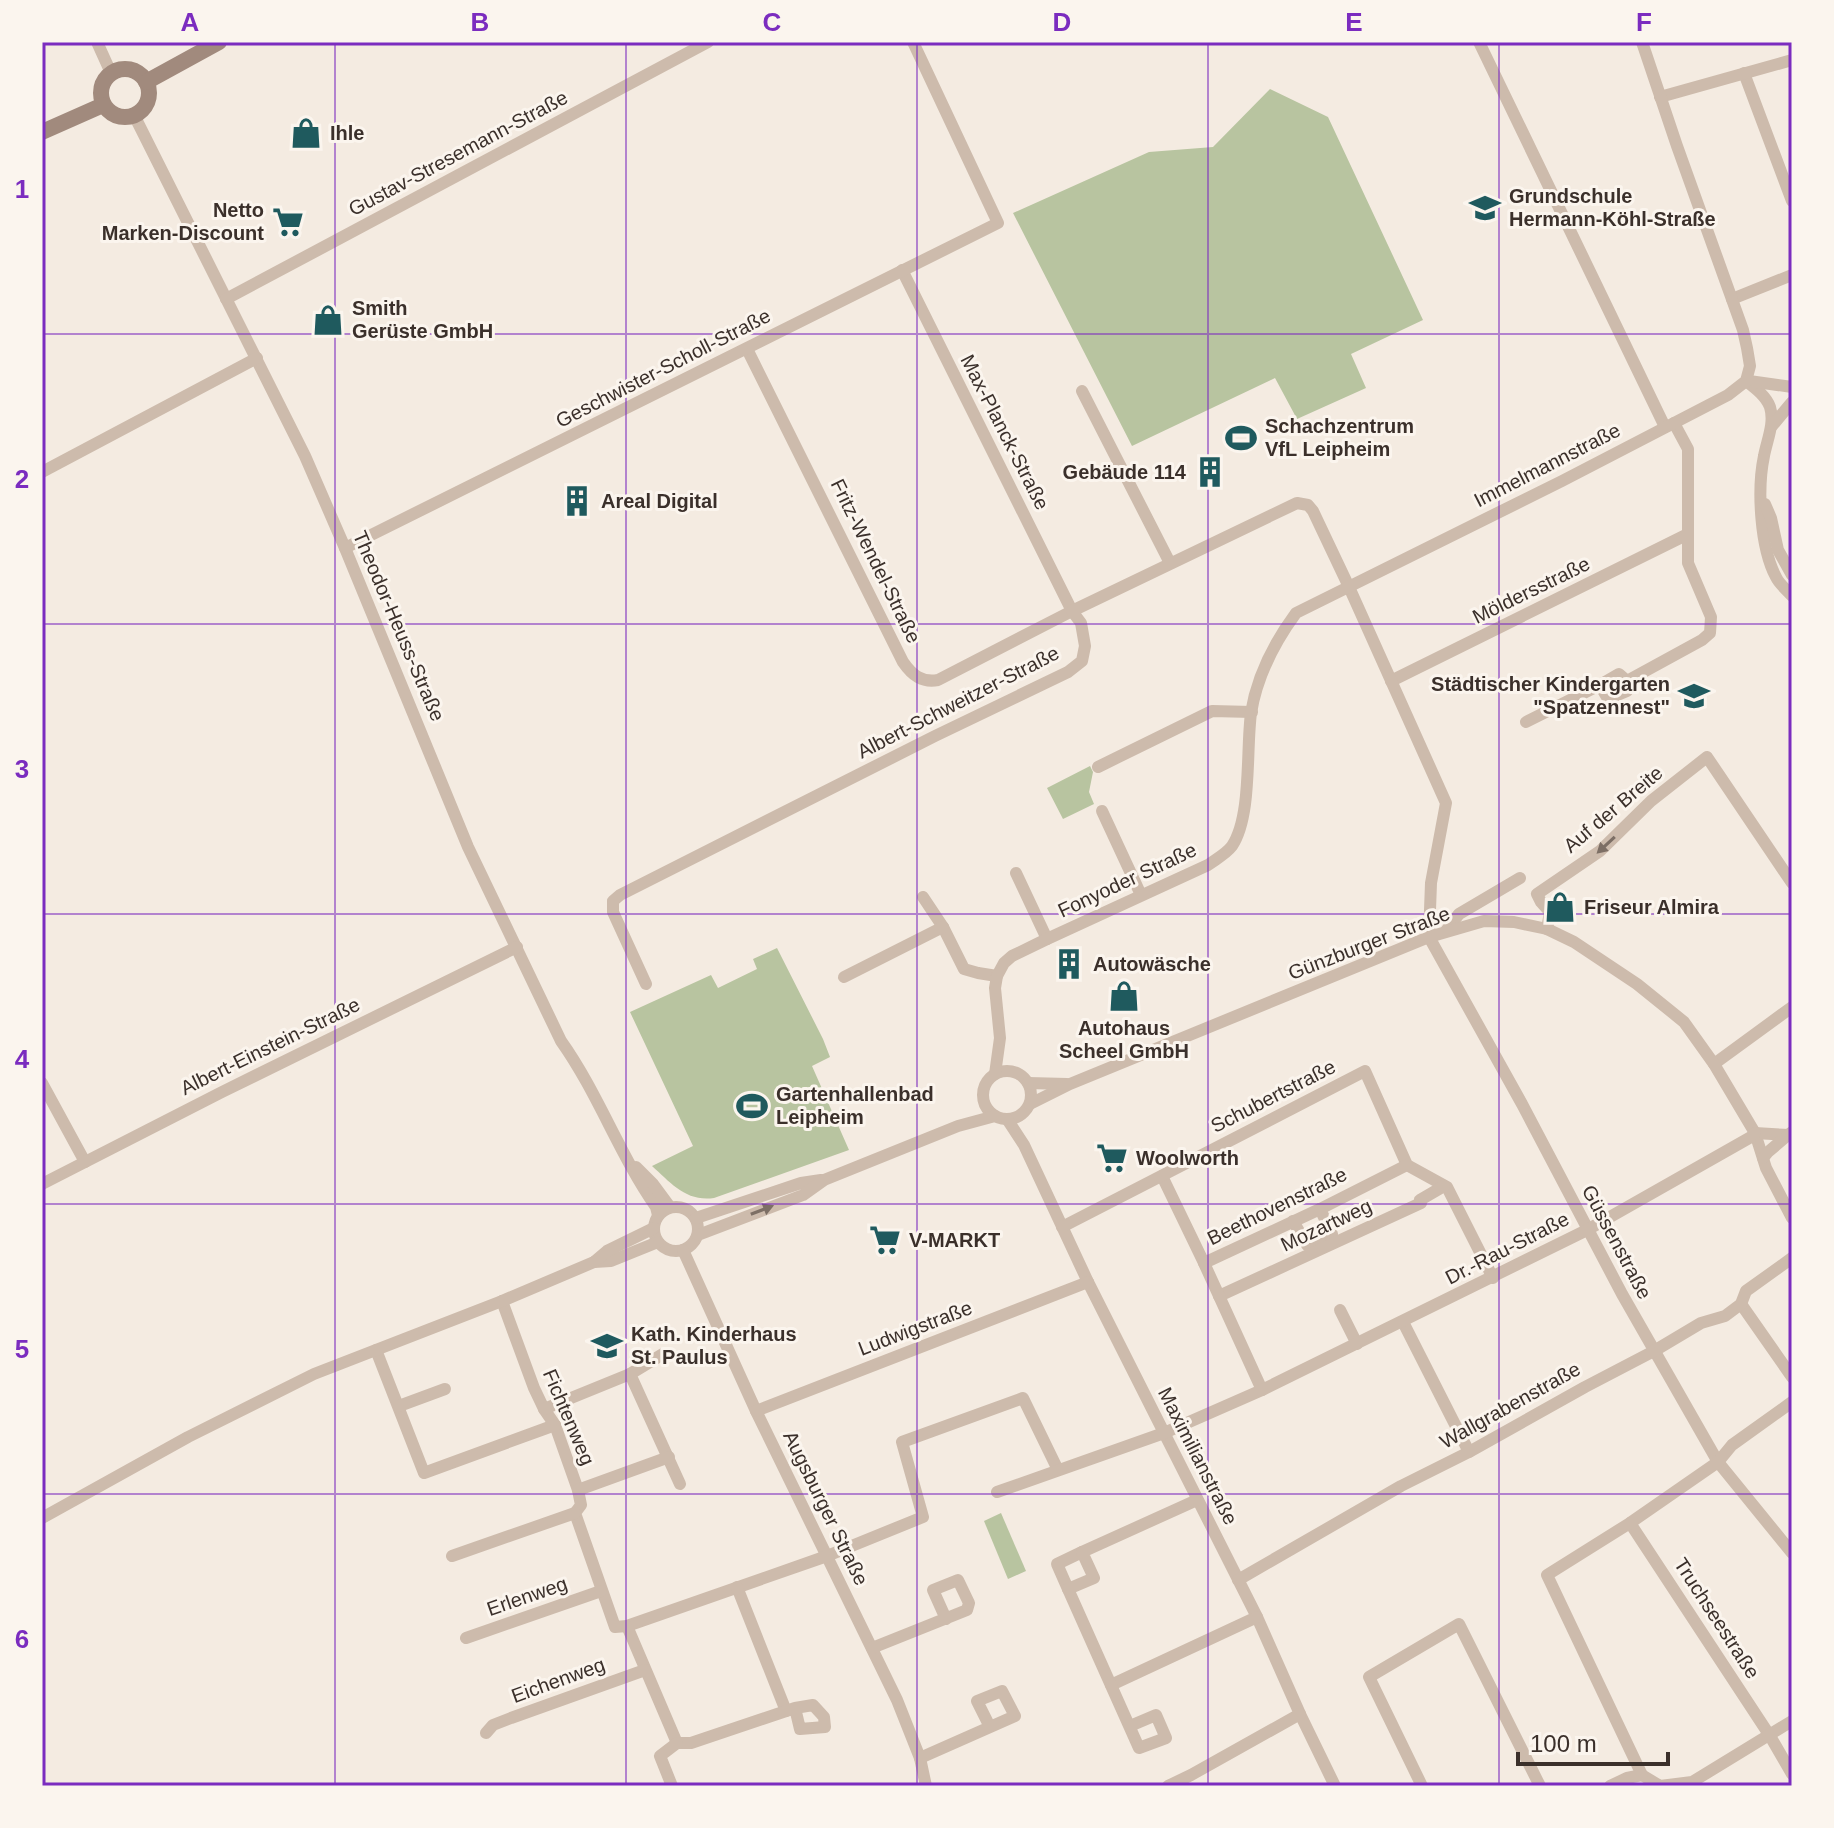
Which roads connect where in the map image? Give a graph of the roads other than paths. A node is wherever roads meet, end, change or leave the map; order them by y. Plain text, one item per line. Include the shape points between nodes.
1 (97, 42) edge
2 (219, 42) edge
3 (708, 42) edge
4 (913, 42) edge
5 (1479, 42) edge
6 (1642, 42) edge
7 (1792, 60) edge
8 (111, 73) junction
9 (1744, 73) junction
10 (146, 82) junction
11 (1660, 97) junction
12 (103, 105) junction
13 (134, 115) junction
14 (42, 132) edge
15 (1792, 201) edge
16 (902, 270) junction
17 (1792, 275) edge
18 (226, 299) junction
19 (1732, 299) junction
20 (747, 349) junction
21 (257, 358) junction
22 (1746, 381) junction
23 (1792, 387) edge
24 (1082, 391) dead end
25 (1792, 402) edge
26 (1670, 425) junction
27 (1770, 429) junction
28 (42, 472) edge
29 (1761, 495) junction
30 (1688, 534) junction
31 (345, 548) junction
32 (1170, 563) junction
33 (1792, 575) edge
34 (1349, 587) junction
35 (1792, 596) edge
36 (1072, 611) junction
37 (1391, 681) junction
38 (1252, 712) junction
39 (1526, 722) dead end
40 (1098, 767) dead end
41 (1102, 811) dead end
42 (1016, 873) dead end
43 (1520, 878) dead end
44 (1792, 883) edge
45 (1141, 895) junction
46 (923, 897) dead end
47 (943, 927) junction
48 (1547, 929) junction
49 (1446, 931) junction
50 (1429, 937) junction
51 (1047, 939) junction
52 (517, 947) junction
53 (997, 976) junction
54 (844, 977) dead end
55 (646, 984) dead end
56 (1792, 1007) edge
57 (1000, 1038) junction
58 (1714, 1064) junction
59 (1014, 1072) junction
60 (995, 1074) junction
61 (42, 1083) edge
62 (1028, 1083) junction
63 (1070, 1084) junction
64 (984, 1100) junction
65 (1030, 1104) junction
66 (1007, 1117) junction
67 (958, 1126) junction
68 (1755, 1133) junction
69 (1790, 1134) edge
70 (623, 1154) junction
71 (1763, 1158) junction
72 (85, 1162) junction
73 (1407, 1165) junction
74 (1162, 1176) junction
75 (824, 1180) junction
76 (42, 1184) edge
77 (1444, 1186) junction
78 (670, 1207) junction
79 (1320, 1209) junction
80 (658, 1215) junction
81 (696, 1218) junction
82 (1792, 1218) edge
83 (1293, 1221) junction
84 (1062, 1227) junction
85 (654, 1228) junction
86 (1587, 1230) junction
87 (698, 1235) junction
88 (658, 1242) junction
89 (683, 1250) junction
90 (1792, 1258) edge
91 (594, 1262) junction
92 (1204, 1263) junction
93 (1493, 1278) junction
94 (1088, 1282) junction
95 (1219, 1296) junction
96 (502, 1301) junction
97 (1741, 1304) junction
98 (1340, 1310) dead end
99 (1403, 1322) junction
100 (1357, 1344) junction
101 (376, 1350) junction
102 (1654, 1351) junction
103 (663, 1354) dead end
104 (630, 1374) junction
105 (1792, 1377) edge
106 (445, 1389) dead end
107 (1262, 1390) junction
108 (1792, 1402) edge
109 (399, 1406) junction
110 (544, 1409) junction
111 (756, 1411) junction
112 (555, 1425) junction
113 (1164, 1433) junction
114 (1469, 1452) junction
115 (669, 1457) junction
116 (1718, 1462) junction
117 (1058, 1470) junction
118 (680, 1484) dead end
119 (578, 1490) junction
120 (997, 1492) dead end
121 (1197, 1500) junction
122 (575, 1513) junction
123 (42, 1518) edge
124 (1630, 1523) junction
125 (1082, 1552) junction
126 (1792, 1553) edge
127 (452, 1556) dead end
128 (827, 1556) junction
129 (1238, 1580) junction
130 (737, 1587) junction
131 (1068, 1589) junction
132 (601, 1591) junction
133 (1257, 1617) junction
134 (946, 1619) dead end
135 (627, 1626) junction
136 (466, 1638) dead end
137 (872, 1648) junction
138 (645, 1670) junction
139 (1111, 1685) junction
140 (1300, 1714) junction
141 (1792, 1721) edge
142 (1130, 1726) dead end
143 (990, 1727) dead end
144 (486, 1733) dead end
145 (1770, 1736) junction
146 (677, 1743) junction
147 (920, 1758) junction
148 (1792, 1774) edge
149 (1642, 1775) junction
150 (672, 1786) edge
151 (926, 1786) edge
152 (1168, 1786) edge
153 (1335, 1786) edge
154 (1422, 1786) edge
155 (1540, 1786) edge
156 (1610, 1786) edge

1 - 8 street
2 - 10 main road
3 - 18 street, Gustav-Stresemann-Straße
4 - 16 street, Geschwister-Scholl-Straße via 998,223
5 - 26 street
6 - 11 street
7 - 9 street
8 - 10 main road via 130,70
8 - 12 main road via 101,87
9 - 11 street
9 - 15 street
10 - 13 main road via 146,105
11 - 19 street
12 - 13 main road via 117,116
12 - 14 main road
13 - 18 street, Theodor-Heuss-Straße
16 - 20 street, Geschwister-Scholl-Straße
16 - 36 street, Max-Planck-Straße
17 - 19 street
18 - 21 street, Theodor-Heuss-Straße
19 - 22 street via 1750,366
20 - 31 street, Geschwister-Scholl-Straße
20 - 36 street, Fritz-Wendel-Straße via 911,672 921,680 938,680
21 - 28 street
21 - 31 street, Theodor-Heuss-Straße
22 - 23 street
22 - 26 street, Immelmannstraße
22 - 27 street via 1769,404
24 - 32 street
25 - 27 street
26 - 30 street via 1688,449
26 - 34 street, Immelmannstraße
27 - 29 street
29 - 33 street via 1778,550
29 - 35 street via 1763,538 1776,578
30 - 37 street, Möldersstraße
30 - 39 street via 1688,563 1711,617 1710,633 1627,681 1627,691 1608,699 1600,685
31 - 52 street, Theodor-Heuss-Straße via 468,847
32 - 34 street via 1297,503 1313,511
32 - 36 street
34 - 37 street
34 - 38 street, Fonyoder Straße via 1296,613 1268,658
36 - 55 street, Albert-Schweitzer-Straße via 1081,623 1085,646 1082,661 1068,672 613,901 613,912
37 - 50 street via 1446,803 1431,883
38 - 40 street via 1212,711
38 - 45 street, Fonyoder Straße via 1244,813 1231,847 1208,865
41 - 45 street
42 - 51 street
43 - 49 street via 1459,914
44 -> 48 street, Auf der Breite via 1707,757 1600,851 1537,894 1550,912
45 - 51 street, Fonyoder Straße
46 - 47 street
47 - 53 street via 964,969
47 - 54 street
48 - 49 street, Günzburger Straße via 1484,921
48 - 58 street, Günzburger Straße via 1637,984 1684,1022
49 - 50 street, Günzburger Straße
50 - 63 street, Günzburger Straße
50 - 86 street, Güssenstraße
51 - 53 street, Fonyoder Straße via 1012,956
52 - 70 street, Theodor-Heuss-Straße
52 - 72 street, Albert-Einstein-Straße
53 - 57 street
56 - 58 street
57 - 59 street
57 - 60 street
58 - 68 street, Günzburger Straße
59 - 60 street
59 - 62 street
60 - 64 street via 986,1084
61 - 72 street
62 - 63 street, Günzburger Straße
62 - 65 street
63 - 65 street, Günzburger Straße
64 - 66 street via 988,1109
64 - 67 street
65 - 66 street via 1026,1111
66 - 67 street
66 - 84 street, Maximilianstraße
67 - 75 street
68 - 69 street
68 - 71 street, Günzburger Straße
68 - 86 street, Dr.-Rau-Straße
69 - 71 street
70 - 78 street, Theodor-Heuss-Straße
70 - 80 street, Theodor-Heuss-Straße
71 - 82 street, Günzburger Straße
72 - 76 street, Albert-Einstein-Straße
73 - 74 street, Schubertstraße via 1365,1071
73 - 77 street
73 - 79 street, Beethovenstraße
74 - 84 street, Schubertstraße
74 - 92 street
75 - 81 street
87 -> 75 street via 803,1195
77 - 93 street
77 - 95 street, Mozartweg via 1421,1203
78 - 80 street
78 - 81 street via 685,1208
79 - 83 street, Beethovenstraße
79 - 83 street via 1332,1234 1307,1245
80 - 85 street
81 - 87 street
83 - 92 street, Beethovenstraße
84 - 94 street, Maximilianstraße
85 - 88 street
85 - 91 street
86 - 93 street, Dr.-Rau-Straße
86 - 102 street, Güssenstraße
87 - 89 street
88 - 89 street via 669,1250
88 - 91 street via 611,1261
89 - 111 street, Augsburger Straße
90 - 97 street, Wallgrabenstraße via 1746,1291
91 - 96 street
92 - 95 street, Beethovenstraße
93 - 99 street, Dr.-Rau-Straße
94 - 111 street, Ludwigstraße
94 - 113 street, Maximilianstraße
95 - 107 street, Beethovenstraße
96 - 101 street
96 - 110 street, Fichtenweg
97 - 102 street, Wallgrabenstraße
97 - 105 street
98 - 100 street
99 - 100 street, Dr.-Rau-Straße
99 - 114 street
100 - 107 street, Dr.-Rau-Straße
101 - 109 street
101 - 123 street via 256,1402
102 - 114 street, Wallgrabenstraße
102 - 116 street, Güssenstraße
103 - 104 street
104 - 110 street
104 - 115 street
106 - 109 street
107 - 113 street, Dr.-Rau-Straße
108 - 116 street via 1732,1445
109 - 112 street via 424,1473
110 - 112 street, Fichtenweg
111 - 128 street, Augsburger Straße
112 - 119 street, Fichtenweg
113 - 117 street, Dr.-Rau-Straße
113 - 121 street, Maximilianstraße
114 - 129 street, Wallgrabenstraße
115 - 118 street
115 - 119 street
116 - 124 street
116 - 126 street, Güssenstraße
117 - 120 street, Dr.-Rau-Straße
117 - 128 street via 1023,1398 902,1442 923,1517
119 - 122 street, Fichtenweg via 581,1505
121 - 125 street
121 - 129 street, Maximilianstraße
122 - 127 street
122 - 132 street, Fichtenweg
124 - 145 street, Truchseestraße
124 - 149 street via 1547,1575
125 - 131 street via 1057,1564
125 - 131 street via 1094,1578
128 - 130 street
128 - 137 street, Augsburger Straße
129 - 133 street, Maximilianstraße
130 - 135 street
130 - 146 street via 790,1710
131 - 139 street
132 - 135 street, Fichtenweg via 615,1627
132 - 136 street, Erlenweg
133 - 139 street
133 - 140 street, Maximilianstraße
134 - 137 street
135 - 138 street
137 - 147 street, Augsburger Straße
138 - 144 street, Eichenweg via 493,1725
138 - 146 street
139 - 142 street
140 - 152 street
140 - 153 street, Maximilianstraße
141 - 145 street
143 - 147 street
145 - 148 street, Truchseestraße
145 - 149 street via 1692,1782 1660,1786
146 - 150 street via 660,1756
147 - 151 street, Augsburger Straße
149 - 156 street
154 - 155 street via 1369,1677 1459,1624

